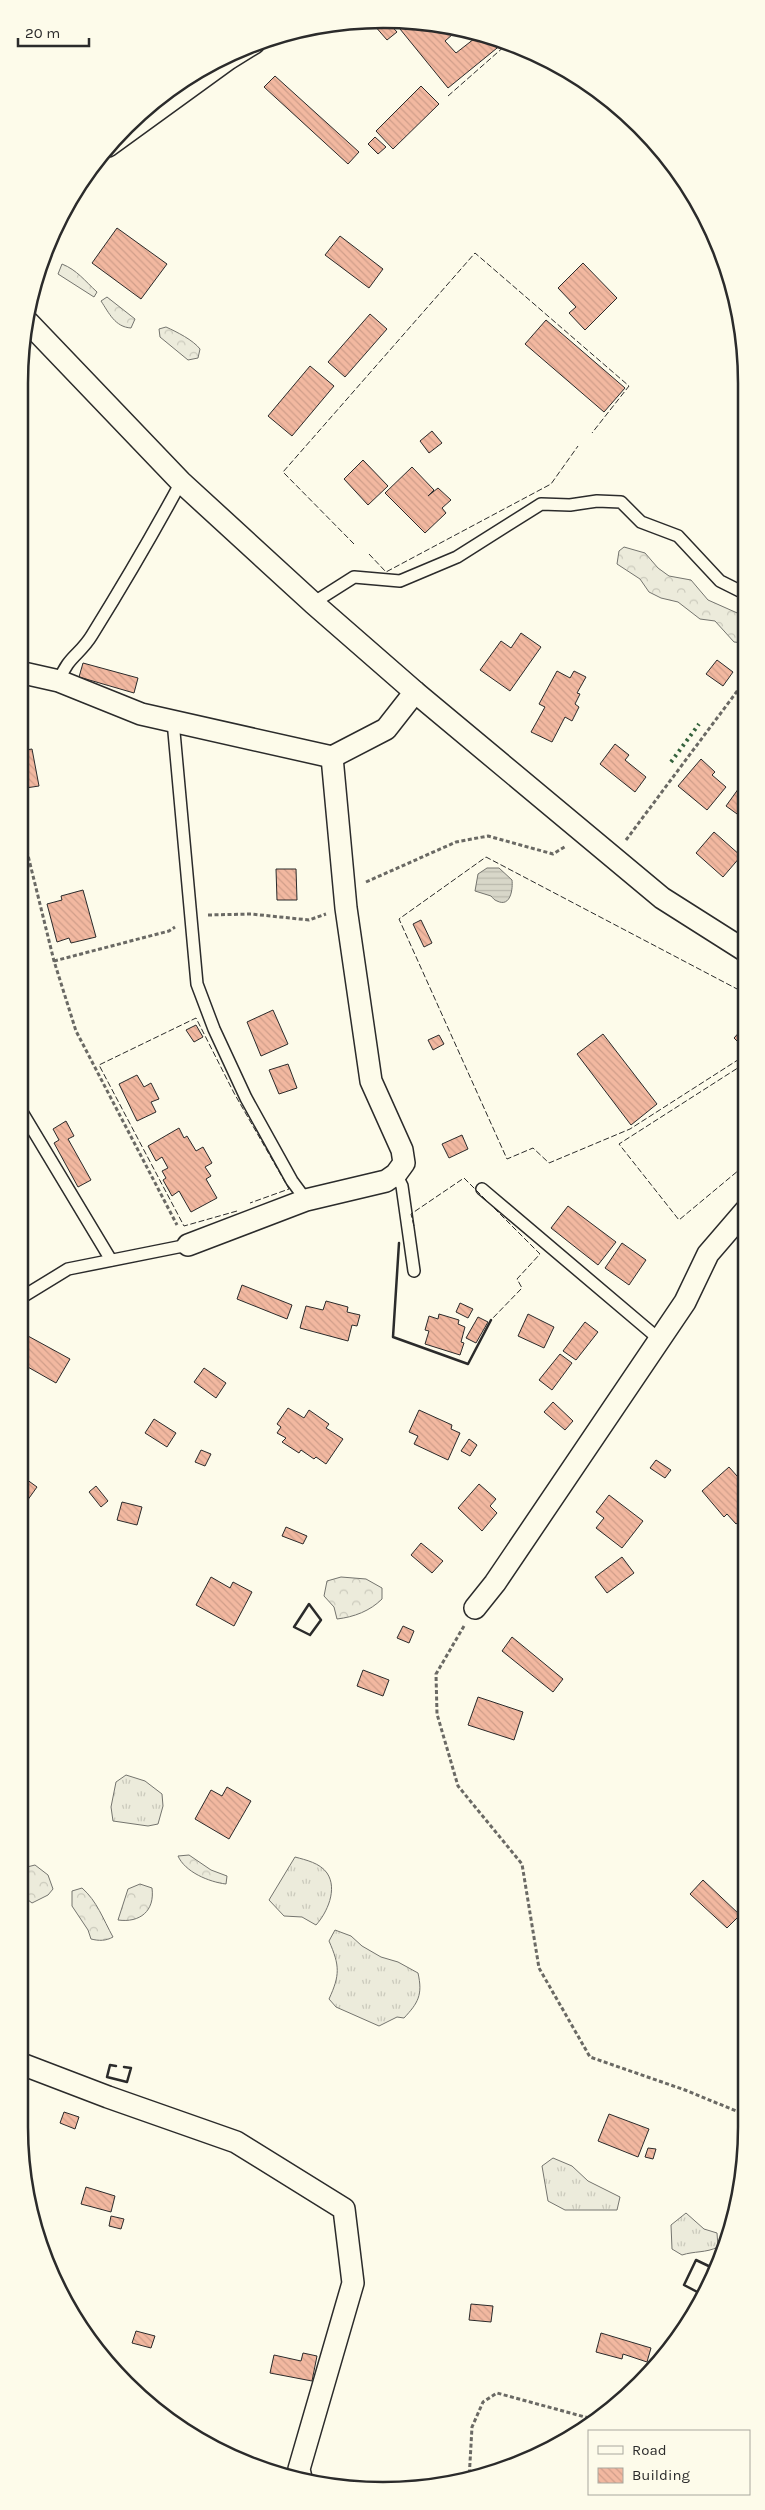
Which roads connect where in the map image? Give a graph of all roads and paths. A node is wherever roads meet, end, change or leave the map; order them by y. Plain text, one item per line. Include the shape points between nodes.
1 (222, 66) edge
2 (138, 125) edge
3 (32, 327) edge
4 (181, 482) junction
5 (738, 590) edge
6 (313, 603) junction
7 (28, 674) edge
8 (59, 681) junction
9 (738, 690) edge
10 (415, 692) junction
11 (173, 721) junction
12 (332, 757) junction
13 (585, 833) junction
14 (28, 856) edge
15 (614, 857) junction
16 (344, 892) junction
17 (738, 946) edge
18 (28, 1122) edge
19 (396, 1174) junction
20 (482, 1188) dead end
21 (306, 1200) junction
22 (738, 1219) edge
23 (188, 1246) junction
24 (111, 1260) junction
25 (414, 1271) dead end
26 (28, 1293) edge
27 (659, 1339) junction
28 (475, 1608) joint
29 (28, 2066) edge
30 (738, 2112) edge
31 (587, 2418) edge
32 (469, 2471) edge
33 (300, 2472) edge

1 - 2 street
3 - 4 street
4 - 6 street
4 - 8 lane via 138,561 89,640 65,664
5 - 6 lane via 720,581 678,536 640,522 620,502 598,501 570,505 541,504 457,558 400,581 354,577
6 - 10 street
7 - 8 street
8 - 11 street via 141,714
9 - 15 path
10 - 12 street via 386,729
10 - 13 street
11 - 12 street
11 - 21 lane via 197,984 246,1098
12 - 16 street
13 - 15 street
13 - 16 path via 553,854 488,836 456,842
14 - 23 path via 54,961 76,1031
15 - 17 street via 662,898
16 - 19 street via 371,1081 402,1150 404,1163
18 - 24 lane
19 - 21 street via 386,1181
19 - 25 lane via 403,1192
20 - 27 lane
21 - 23 street
22 - 27 street via 708,1254 685,1302
23 - 24 lane
24 - 26 lane via 68,1268
27 - 28 street
28 - 30 path via 436,1674 437,1714 458,1786 522,1864 540,1968 590,2058
29 - 33 street via 236,2142 344,2209 353,2283
31 - 32 path via 497,2393 484,2402 472,2426

